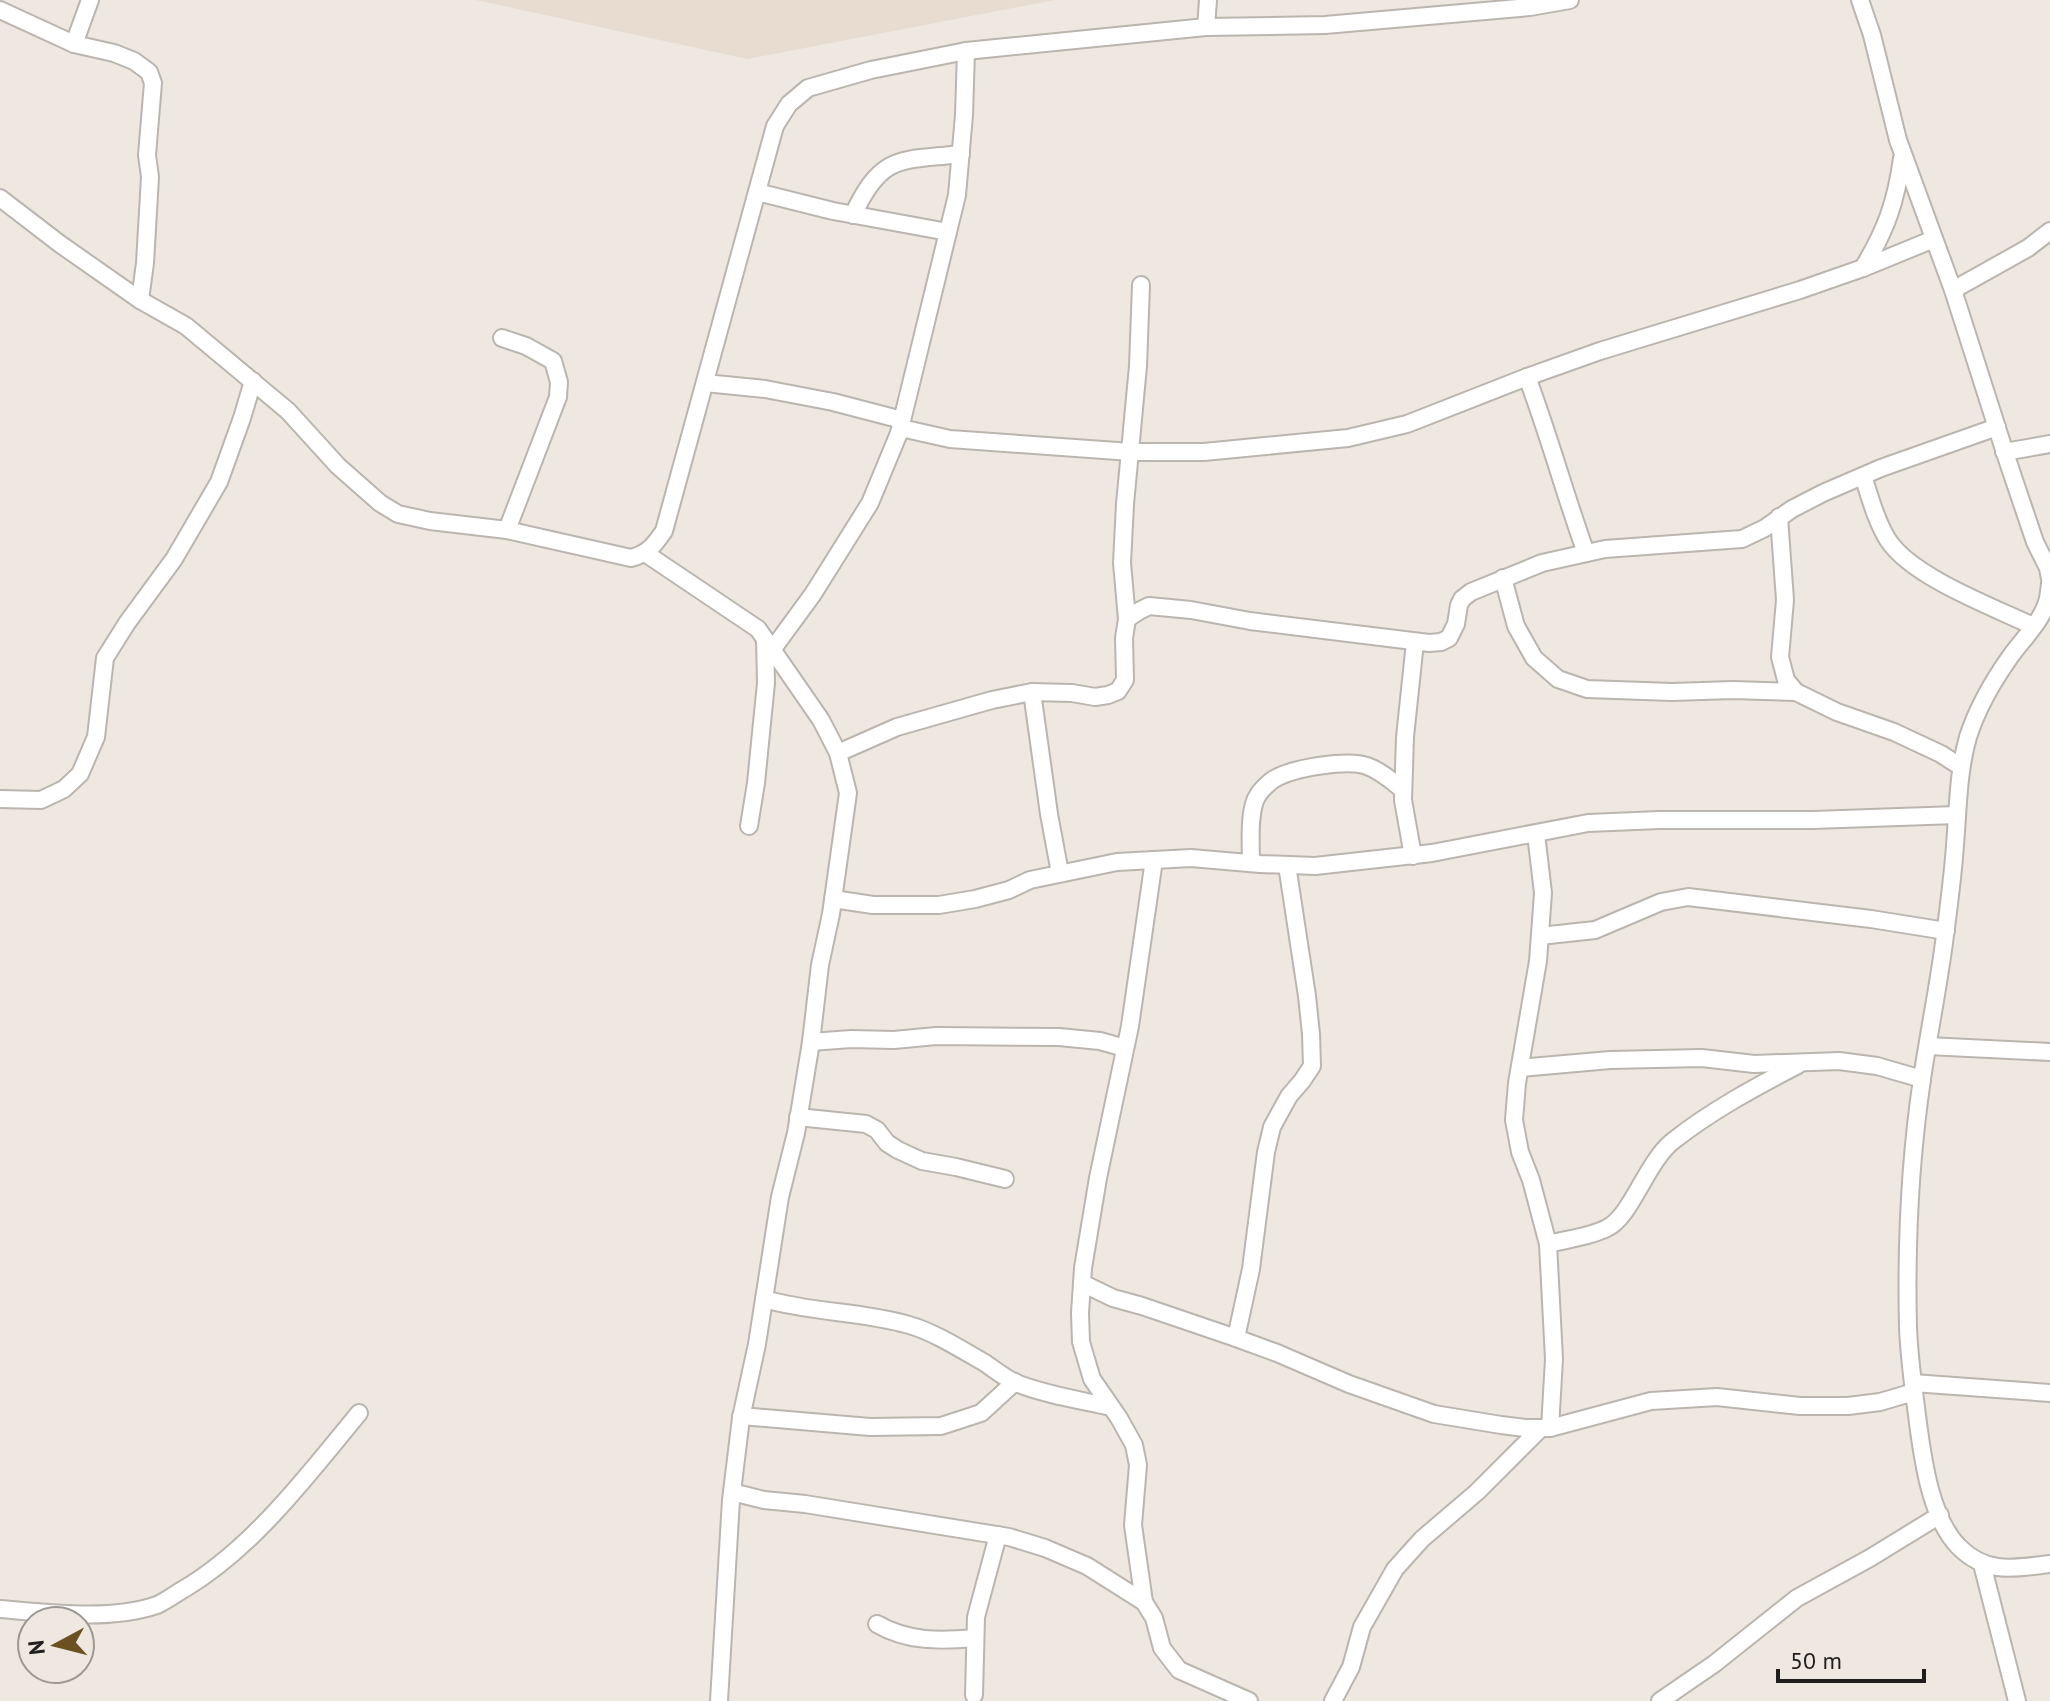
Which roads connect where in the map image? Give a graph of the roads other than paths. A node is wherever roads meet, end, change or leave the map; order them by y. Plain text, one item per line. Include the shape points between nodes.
1 (90, 0) edge
2 (1208, 0) edge
3 (1570, 0) edge
4 (1860, 0) edge
5 (0, 10) edge
6 (1206, 27) junction
7 (74, 44) junction
8 (966, 51) junction
9 (1902, 153) junction
10 (961, 154) junction
11 (757, 192) junction
12 (0, 198) edge
13 (853, 215) junction
14 (2050, 231) edge
15 (948, 232) junction
16 (1934, 239) junction
17 (1863, 268) junction
18 (1141, 285) dead end
19 (1953, 290) junction
20 (140, 300) junction
21 (502, 338) dead end
22 (1527, 377) junction
23 (253, 381) junction
24 (705, 383) junction
25 (901, 424) junction
26 (1997, 427) junction
27 (2050, 444) edge
28 (1131, 452) junction
29 (2004, 452) junction
30 (1863, 476) junction
31 (1779, 517) junction
32 (507, 530) junction
33 (645, 553) junction
34 (1586, 553) junction
35 (1503, 578) junction
36 (2050, 581) edge
37 (1127, 619) junction
38 (2033, 626) junction
39 (1415, 642) junction
40 (768, 645) junction
41 (1032, 692) junction
42 (1796, 692) junction
43 (838, 753) junction
44 (1961, 767) junction
45 (1403, 790) junction
46 (0, 799) edge
47 (1957, 815) junction
48 (749, 826) dead end
49 (1536, 834) junction
50 (1413, 856) junction
51 (1154, 860) junction
52 (1251, 863) junction
53 (1287, 865) junction
54 (1060, 873) junction
55 (833, 899) junction
56 (1946, 931) junction
57 (1540, 936) junction
58 (811, 1042) junction
59 (1928, 1046) junction
60 (1125, 1048) junction
61 (2050, 1052) edge
62 (1803, 1062) junction
63 (1520, 1068) junction
64 (1922, 1079) junction
65 (798, 1117) junction
66 (1005, 1179) dead end
67 (1548, 1244) junction
68 (1082, 1283) junction
69 (764, 1299) junction
70 (1236, 1338) junction
71 (1015, 1382) junction
72 (1914, 1387) junction
73 (2050, 1393) edge
74 (1111, 1407) junction
75 (359, 1413) dead end
76 (741, 1416) junction
77 (1546, 1428) junction
78 (732, 1492) junction
79 (1940, 1515) junction
80 (998, 1535) junction
81 (1982, 1564) junction
82 (2050, 1564) edge
83 (1144, 1602) junction
84 (0, 1609) edge
85 (877, 1624) dead end
86 (975, 1638) junction
87 (974, 1695) dead end
88 (719, 1701) edge
89 (1249, 1701) edge
90 (1333, 1701) edge
91 (1660, 1701) edge
92 (2017, 1701) edge

1 - 7 street
2 - 6 street
3 - 6 street via 1325,25
4 - 9 street
5 - 7 street
6 - 8 street
7 - 20 street via 134,61 149,72 153,83
8 - 10 street
8 - 11 street via 808,88 775,126
9 - 16 street
9 - 17 street via 1894,204
10 - 13 street via 896,162 864,190
10 - 15 street
11 - 13 street
11 - 24 street
12 - 20 street
13 - 15 street
14 - 19 street
15 - 25 street
16 - 17 street
16 - 19 street
17 - 22 street
18 - 28 street
19 - 26 street
20 - 23 street via 186,326
21 - 32 street via 553,361 559,382 558,397
22 - 28 street via 1407,424 1348,438 1204,452
22 - 34 street
23 - 32 street via 338,466 398,514
23 - 46 street via 219,482 174,559 105,658 96,737 80,774 41,800
24 - 25 street via 833,402
24 - 33 street via 664,531
25 - 28 street via 950,439
25 - 40 street via 870,503 813,594
26 - 29 street
26 - 30 street
27 - 29 street
28 - 37 street via 1122,563
29 - 36 street
30 - 31 street
30 - 38 street via 1889,542 1908,562
31 - 34 street via 1742,539
31 - 42 street via 1785,600 1780,657 1786,680
32 - 33 street via 631,558
33 - 40 street via 758,629
34 - 35 street
35 - 39 street via 1462,599 1449,638
35 - 42 street via 1516,626 1534,658 1558,679 1587,689
36 - 38 street via 2047,604
37 - 39 street via 1149,606
37 - 41 street via 1125,680 1118,691 1095,697
38 - 44 street via 1984,698
39 - 45 street
40 - 43 street
40 - 48 street
41 - 43 street via 897,727
41 - 54 street
42 - 44 street via 1894,732
43 - 55 street via 848,793
44 - 47 street
45 - 50 street
45 - 52 street via 1365,765 1338,762 1276,778 1256,797
47 - 49 street via 1588,823
47 - 56 street
49 - 50 street
49 - 57 street via 1543,893
50 - 53 street
51 - 52 street
51 - 54 street
51 - 60 street
52 - 53 street
53 - 70 street via 1305,976 1312,1066 1272,1127
54 - 55 street via 939,905
55 - 58 street
56 - 57 street via 1688,897 1661,902 1595,930
56 - 59 street
57 - 63 street
58 - 60 street via 1059,1037
58 - 65 street
59 - 61 street
59 - 64 street
60 - 68 street
62 - 63 street via 1702,1058
62 - 64 street via 1877,1066
62 - 67 street via 1670,1143 1610,1227
63 - 67 street via 1514,1120
64 - 72 street via 1909,1222 1908,1329
65 - 66 street via 866,1124 887,1143 922,1161
65 - 69 street
67 - 77 street via 1554,1359
68 - 70 street
68 - 74 street via 1081,1342 1092,1379
69 - 71 street via 876,1316 925,1330
69 - 76 street
70 - 77 street via 1434,1414
71 - 74 street
71 - 76 street via 981,1413 941,1426 870,1427
72 - 73 street
72 - 77 street via 1880,1402 1848,1406 1717,1397 1651,1401
72 - 79 street via 1922,1454
74 - 83 street via 1134,1445 1138,1465 1133,1525
75 - 84 street via 257,1530 207,1576 158,1604 117,1613
76 - 78 street
77 - 90 street via 1395,1569 1362,1627 1351,1667
78 - 80 street
78 - 88 street
79 - 81 street via 1958,1546
79 - 91 street via 1797,1598
80 - 83 street via 1087,1566
80 - 86 street
81 - 82 street
81 - 92 street
83 - 89 street via 1162,1648 1179,1670
85 - 86 street via 917,1638
86 - 87 street

